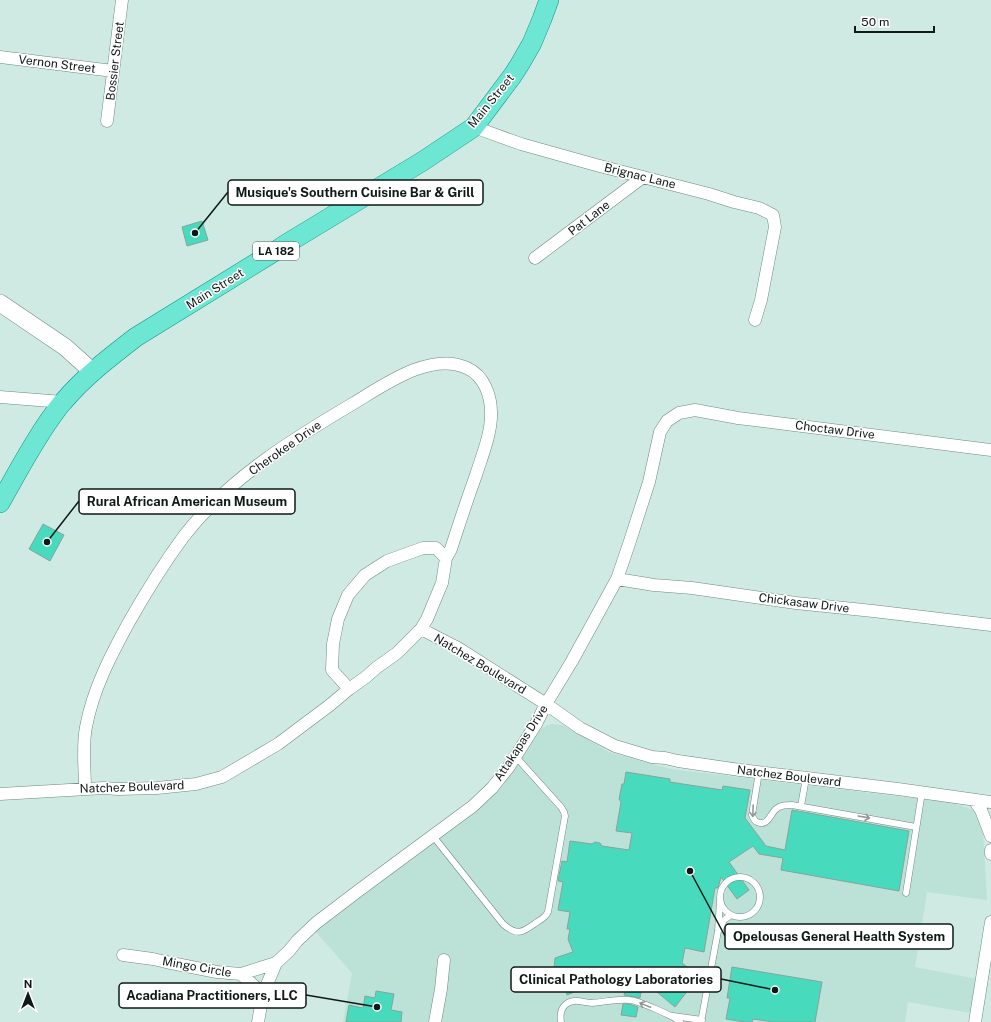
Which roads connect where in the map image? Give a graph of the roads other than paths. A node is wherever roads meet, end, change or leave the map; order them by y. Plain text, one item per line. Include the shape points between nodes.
1 (122, 0) edge
2 (548, 0) edge
3 (0, 57) edge
4 (113, 71) junction
5 (107, 121) dead end
6 (474, 127) junction
7 (643, 177) junction
8 (536, 258) dead end
9 (0, 303) edge
10 (755, 320) dead end
11 (93, 372) junction
12 (0, 397) edge
13 (62, 402) junction
14 (679, 414) joint
15 (991, 450) edge
16 (0, 503) edge
17 (446, 558) junction
18 (617, 579) junction
19 (991, 625) edge
20 (421, 629) junction
21 (349, 689) junction
22 (546, 704) junction
23 (516, 757) junction
24 (759, 772) junction
25 (806, 778) junction
26 (85, 789) junction
27 (922, 792) junction
28 (0, 794) edge
29 (974, 800) junction
30 (991, 802) edge
31 (801, 806) junction
32 (916, 826) junction
33 (433, 836) junction
34 (991, 836) edge
35 (991, 850) edge
36 (991, 854) edge
37 (906, 893) dead end
38 (720, 899) junction
39 (731, 915) junction
40 (991, 922) edge
41 (718, 931) junction
42 (123, 955) dead end
43 (444, 960) dead end
44 (276, 963) junction
45 (241, 974) junction
46 (263, 994) junction
47 (671, 1015) junction
48 (701, 1021) edge
49 (258, 1022) edge
50 (435, 1022) edge
51 (560, 1022) edge
52 (680, 1022) edge
53 (975, 1022) edge

1 - 4 street, Bossier Street
2 - 6 main road, Main Street / LA 182 via 532,43 520,64
3 - 4 street, Vernon Street
4 - 5 street, Bossier Street
6 - 7 street, Brignac Lane via 521,144
6 - 11 main road, Main Street / LA 182 via 136,337
7 - 8 street, Pat Lane
7 - 10 street, Brignac Lane via 760,208 773,215 775,227
9 - 11 street via 65,347
11 - 13 main road, Main Street / LA 182
12 - 13 street
13 - 16 main road, Main Street / LA 182 via 29,451
14 - 15 street, Choctaw Drive via 695,410 738,418
14 - 18 street, Attakapas Drive via 668,421 660,432 649,482
17 - 20 street, Cherokee Drive via 442,583
17 - 21 street via 436,548 423,548 387,561 365,575 348,595 338,619 333,644 332,670
17 - 26 street, Cherokee Drive via 484,450 491,412 490,399 480,376 469,368 443,363 418,368 394,380 304,433 241,479 202,514 156,576 100,679 91,704 84,742
18 - 19 street, Chickasaw Drive
18 - 22 street, Attakapas Drive
20 - 21 street, Natchez Boulevard via 397,653
20 - 22 street, Natchez Boulevard via 458,648
21 - 26 street, Natchez Boulevard via 278,744 222,777 196,784 157,788
22 - 23 street, Attakapas Drive
22 - 24 street, Natchez Boulevard via 580,728 614,746 652,757
23 - 33 street, Attakapas Drive via 492,788
23 - 33 lane via 561,807 565,816 546,916 524,931 510,930
24 - 25 street, Natchez Boulevard
24 -> 31 lane via 752,815 756,822 766,822 780,806
25 - 27 street, Natchez Boulevard
25 - 31 lane
26 - 28 street, Natchez Boulevard
27 - 29 street, Natchez Boulevard
27 - 32 lane
29 - 30 street, Natchez Boulevard
29 - 34 street via 981,810
31 -> 32 lane
32 - 37 lane
33 - 44 street, Attakapas Drive via 316,923
35 - 36 street
38 - 39 lane via 722,906
38 - 39 lane via 722,887 732,878 745,878 756,885 760,897 755,909 744,916
38 - 41 lane
39 - 41 lane via 724,920
40 - 53 street
41 - 48 lane
42 - 45 street, Mingo Circle
43 - 50 street
44 - 45 street
44 - 46 street, Attakapas Drive
45 - 46 street, Mingo Circle
46 - 49 street, Attakapas Drive
47 - 48 lane
47 -> 51 lane via 629,1000 593,1003 571,1001 562,1010
47 - 52 lane

